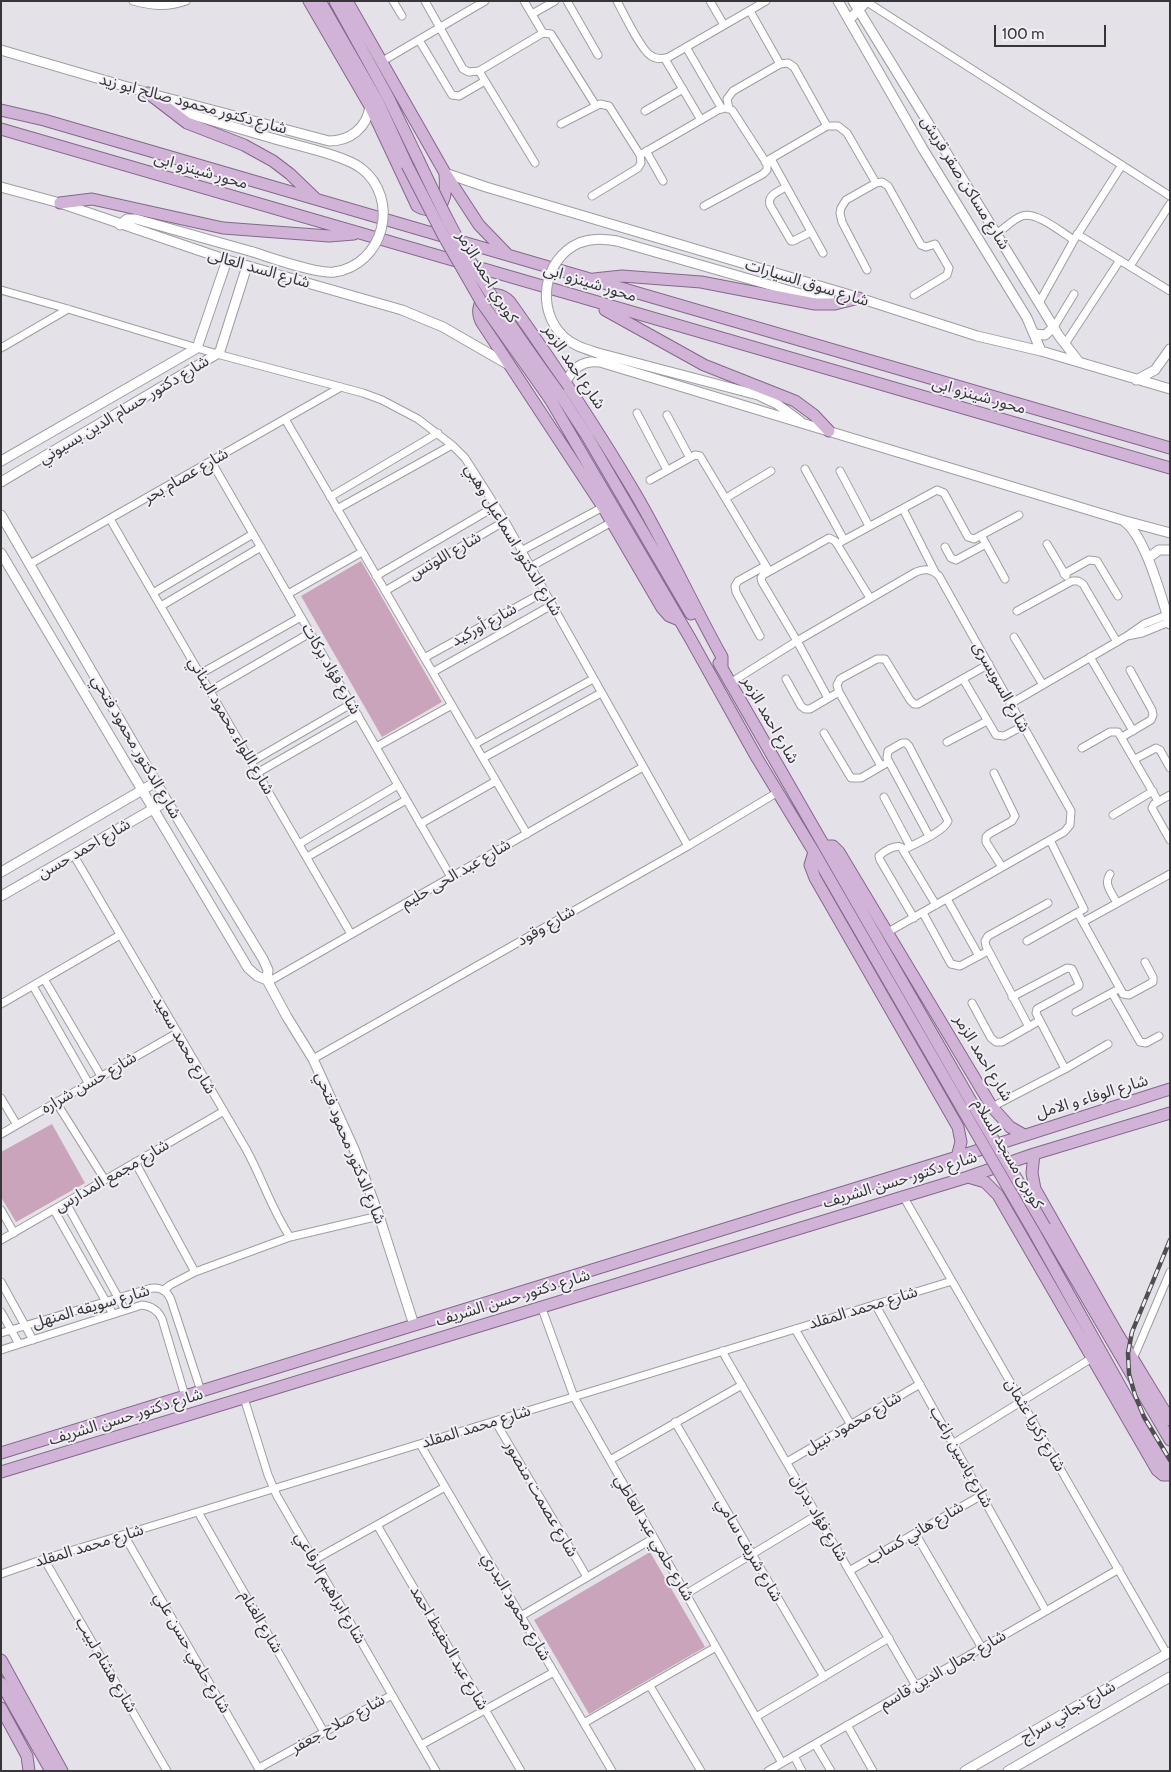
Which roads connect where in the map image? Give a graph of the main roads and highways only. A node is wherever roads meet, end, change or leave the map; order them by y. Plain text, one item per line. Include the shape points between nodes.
1 (309, 1) edge
2 (320, 1) edge
3 (335, 1) edge
4 (347, 1) edge
5 (153, 94) road end
6 (1, 110) edge
7 (1, 129) edge
8 (445, 173) junction
9 (317, 200) junction
10 (60, 203) road end
11 (359, 234) junction
12 (509, 255) junction
13 (591, 280) junction
14 (854, 296) road end
15 (589, 300) junction
16 (554, 396) junction
17 (829, 431) road end
18 (1170, 448) edge
19 (1170, 468) edge
20 (679, 620) junction
21 (722, 668) junction
22 (819, 849) junction
23 (1170, 1089) edge
24 (1140, 1098) junction
25 (992, 1107) junction
26 (1170, 1113) edge
27 (1147, 1119) junction
28 (954, 1120) junction
29 (1024, 1135) junction
30 (1034, 1154) junction
31 (957, 1157) junction
32 (968, 1177) junction
33 (1035, 1189) junction
34 (1001, 1200) junction
35 (1040, 1230) junction
36 (593, 1270) junction
37 (599, 1289) junction
38 (482, 1304) junction
39 (488, 1322) junction
40 (1170, 1420) edge
41 (1170, 1440) edge
42 (1, 1453) edge
43 (1, 1472) edge
44 (1170, 1475) edge
45 (1, 1660) edge
46 (1, 1682) edge
47 (1, 1708) edge
48 (1, 1724) edge
49 (29, 1771) edge
50 (51, 1771) edge
51 (62, 1771) edge

1 - 8 main road via 370,106 418,206 432,210 441,204 445,194
2 - 16 main road, كوبري احمد الزمر, bridge via 378,102 467,278 504,336
3 - 16 main road, كوبري احمد الزمر, bridge via 388,97 448,221
4 - 8 main road
5 - 9 main road via 187,123 244,145 273,161
6 - 9 main road, محور شينزو ابى
7 - 11 main road, محور شينزو ابى
8 - 12 main road via 480,225
9 - 12 main road, محور شينزو ابى
10 - 11 main road via 92,199 235,229 329,236
11 - 15 main road, محور شينزو ابى
12 - 13 main road, محور شينزو ابى
13 - 14 main road via 622,276 701,282 815,304 835,304
13 - 18 main road, محور شينزو ابى
15 - 17 main road via 704,365 795,401
15 - 19 main road, محور شينزو ابى
16 - 20 main road
16 - 21 main road via 587,436
20 - 21 main road, شارع احمد الزمر via 662,608 603,507 479,319 478,309 483,300 492,295 507,298 566,382 635,494 722,657
20 - 22 main road, شارع احمد الزمر via 778,792
21 - 22 main road, شارع احمد الزمر
22 - 25 main road, شارع احمد الزمر via 833,846 839,852
22 - 28 main road, شارع احمد الزمر via 810,865 815,878
22 - 35 main road, كوبرى مسجد السلام, bridge
23 - 24 main road, شارع الوفاء و الامل
24 - 27 main road
24 - 29 main road, شارع الوفاء و الامل
25 - 28 main road via 978,1121 968,1124
25 - 29 main road, شارع احمد الزمر via 1004,1122
26 - 27 main road
27 - 30 main road
28 - 31 main road, شارع احمد الزمر via 961,1137
29 - 31 main road, شارع دكتور حسن الشريف
30 - 32 main road, شارع دكتور حسن الشريف
30 - 33 main road via 1032,1173
31 - 36 main road, شارع دكتور حسن الشريف
32 - 34 main road via 985,1182
32 - 37 main road, شارع دكتور حسن الشريف
33 - 34 main road via 1024,1183 1015,1184 1007,1188
33 - 40 main road
34 - 44 main road via 1157,1470 1163,1475
35 - 41 main road, كوبرى مسجد السلام
35 - 44 main road, كوبرى مسجد السلام
36 - 37 main road
36 - 38 main road, شارع دكتور حسن الشريف
37 - 39 main road, شارع دكتور حسن الشريف
38 - 39 main road
38 - 42 main road, شارع دكتور حسن الشريف
39 - 43 main road, شارع دكتور حسن الشريف
45 - 51 main road
46 - 50 main road
47 - 49 main road via 25,1750
48 - 49 main road

